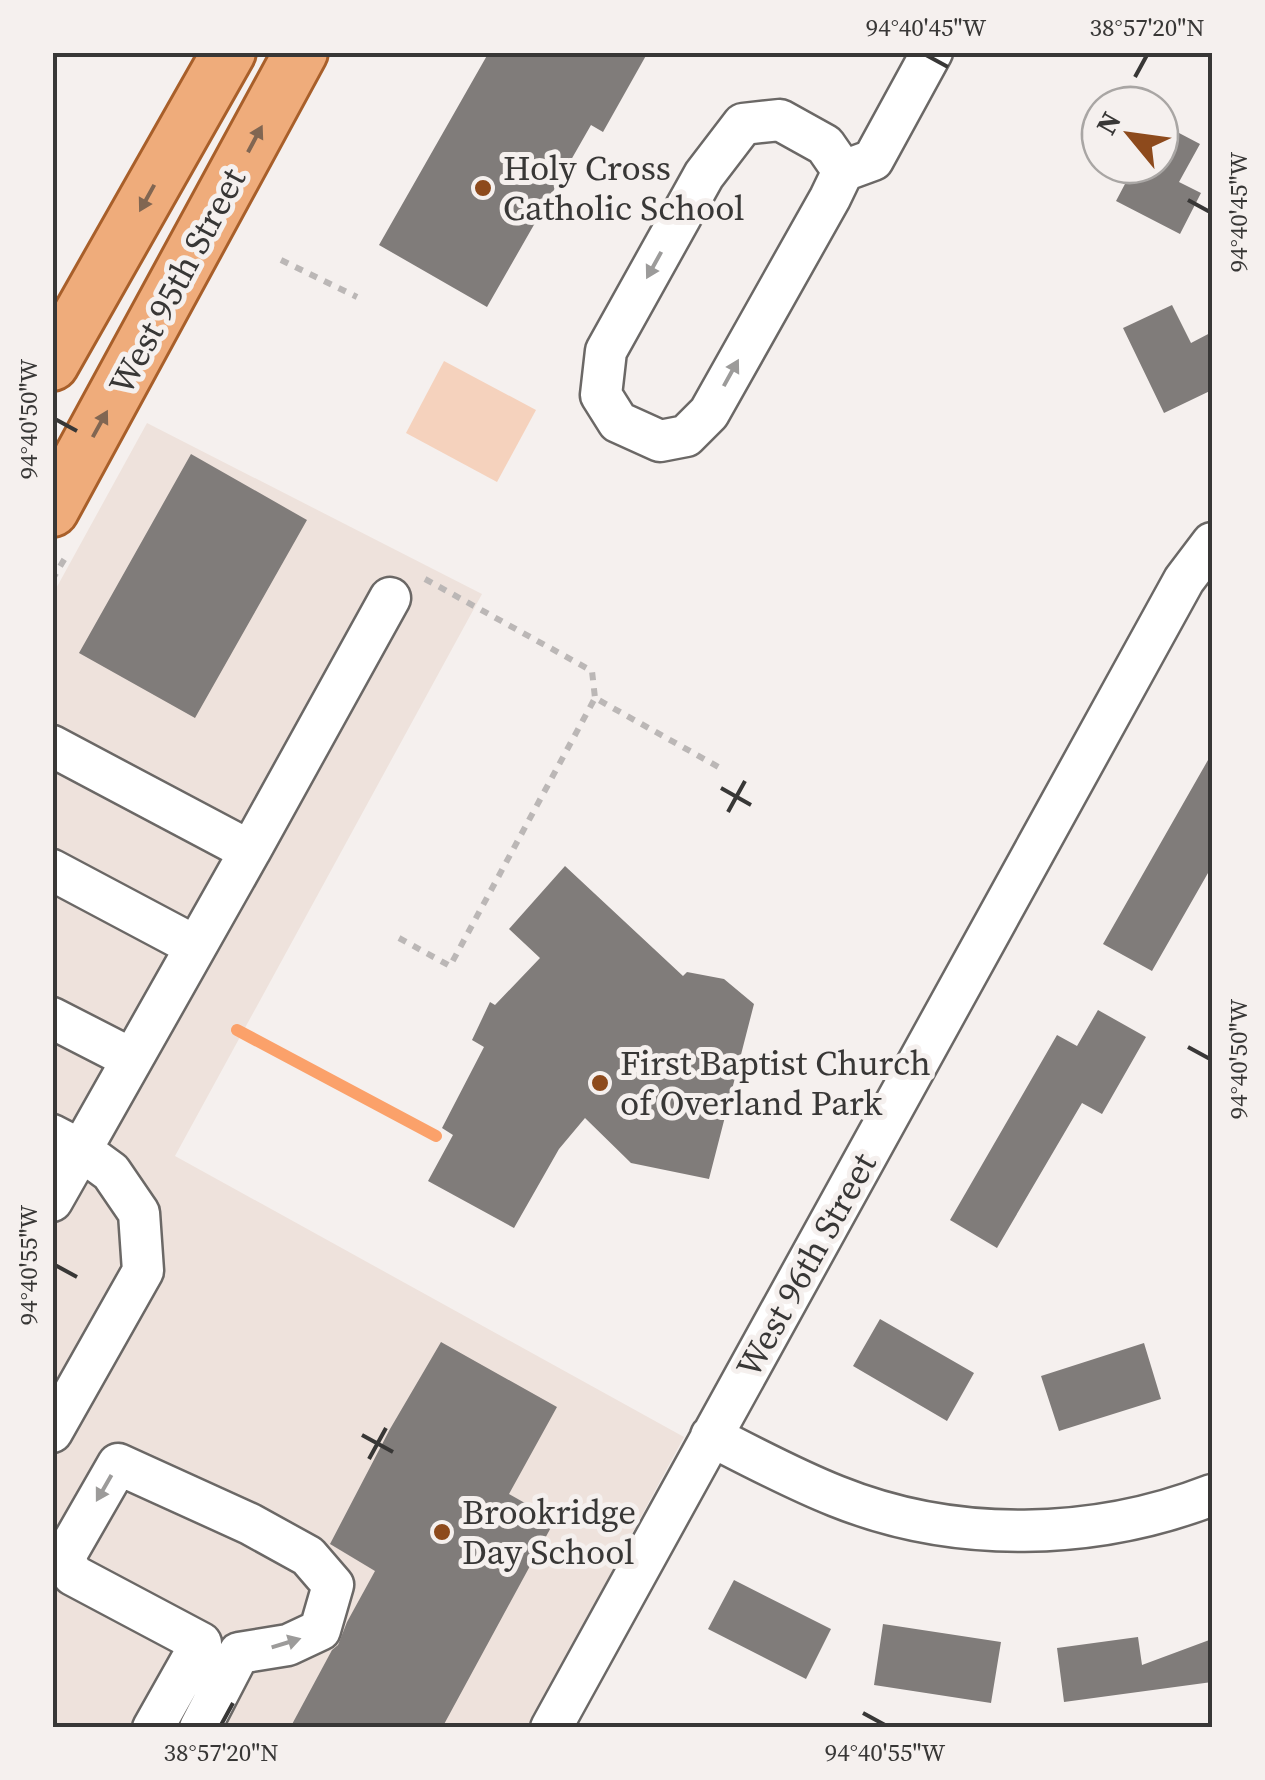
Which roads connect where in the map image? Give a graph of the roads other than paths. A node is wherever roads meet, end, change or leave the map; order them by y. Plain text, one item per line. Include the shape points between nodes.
1 (229, 52) edge
2 (301, 52) edge
3 (932, 52) edge
4 (843, 171) junction
5 (52, 364) edge
6 (52, 510) edge
7 (1212, 544) edge
8 (404, 587) road end
9 (52, 746) edge
10 (250, 850) junction
11 (52, 870) edge
12 (196, 946) junction
13 (52, 1018) edge
14 (132, 1059) junction
15 (67, 1142) edge
16 (52, 1200) edge
17 (52, 1432) edge
18 (711, 1436) junction
19 (1212, 1495) edge
20 (154, 1728) edge
21 (200, 1728) edge
22 (551, 1728) edge

1 -> 5 main road, West 95th Street
6 -> 2 main road, West 95th Street
3 - 4 street via 873,160
4 -> 4 street via 824,145 780,120 743,124 704,175 606,351 600,395 618,422 660,441 686,436 708,413
7 - 18 street, West 96th Street via 1174,597
8 - 10 street
9 - 10 street
10 - 12 street
11 - 12 street
12 - 14 street
13 - 14 street
14 - 15 street
15 - 16 street
15 - 17 street via 111,1172 139,1213 142,1271
18 - 19 street via 839,1498 963,1528 1102,1525
18 - 22 street, West 96th Street
21 -> 20 street via 239,1653 288,1645 320,1630 333,1585 308,1556 118,1464 64,1558 72,1574 202,1644

